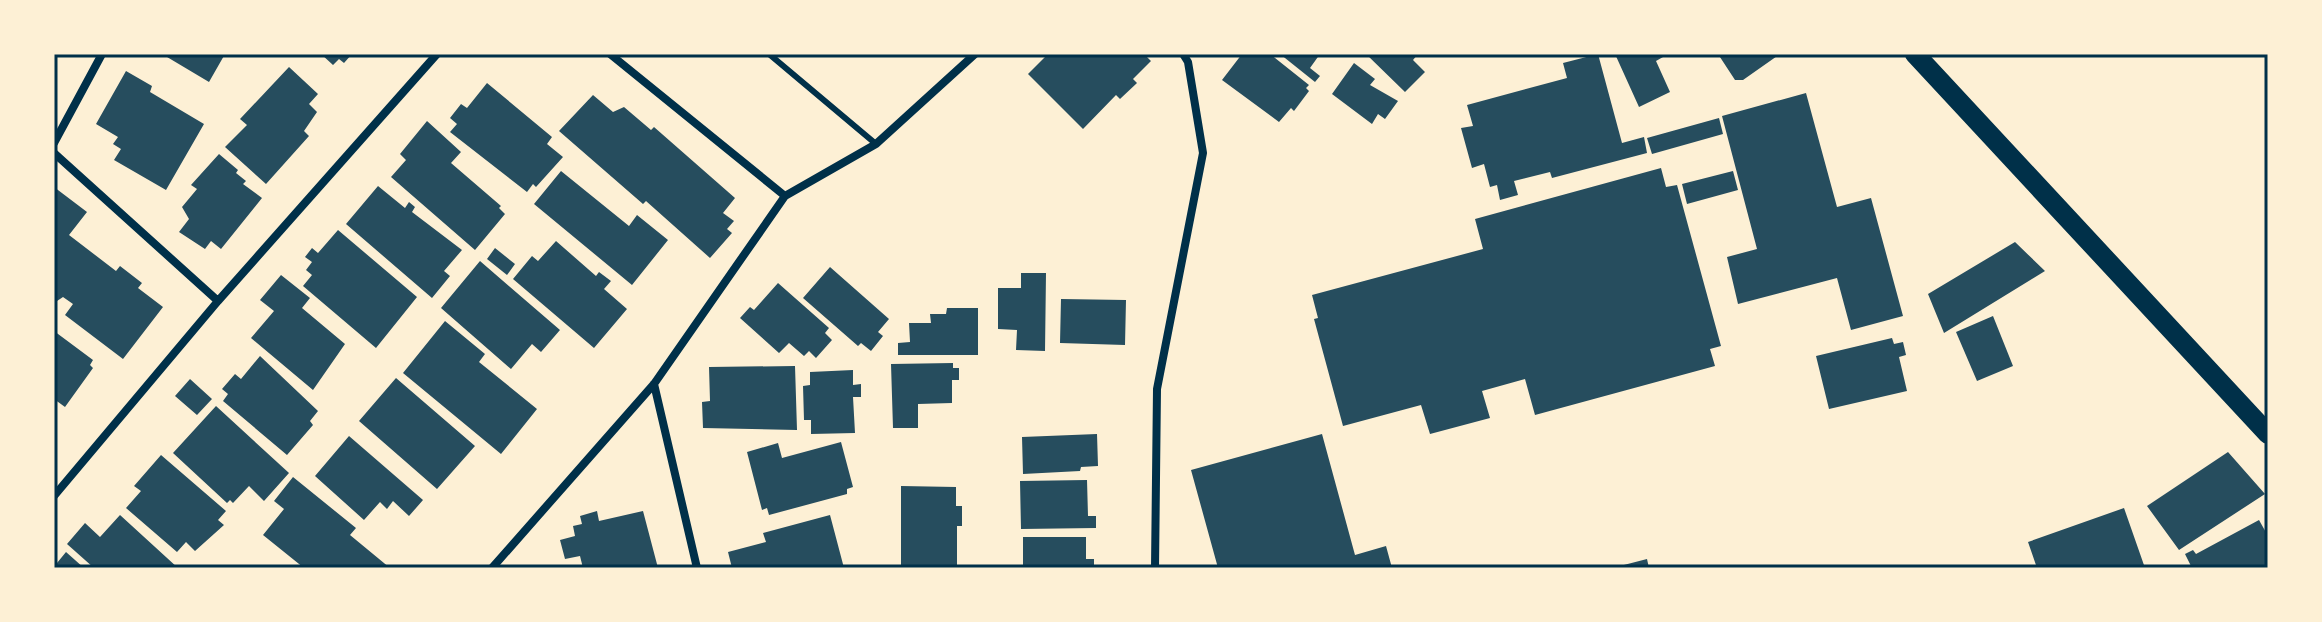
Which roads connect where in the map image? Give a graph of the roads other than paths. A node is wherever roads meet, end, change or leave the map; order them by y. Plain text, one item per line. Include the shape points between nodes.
1 (102, 54) edge
2 (437, 54) edge
3 (610, 54) edge
4 (769, 54) edge
5 (975, 54) edge
6 (1915, 54) edge
7 (1188, 57) edge
8 (54, 143) edge
9 (876, 144) junction
10 (54, 153) edge
11 (785, 196) junction
12 (218, 301) junction
13 (654, 384) junction
14 (2268, 434) edge
15 (54, 496) edge
16 (492, 568) edge
17 (697, 568) edge
18 (1155, 568) edge

1 - 8 street
2 - 12 street
3 - 11 street
4 - 9 lane
5 - 9 street
6 - 14 main road
7 - 18 street via 1203,153 1157,389
9 - 11 street
10 - 12 street
11 - 13 street
12 - 15 street
13 - 16 street
13 - 17 street

